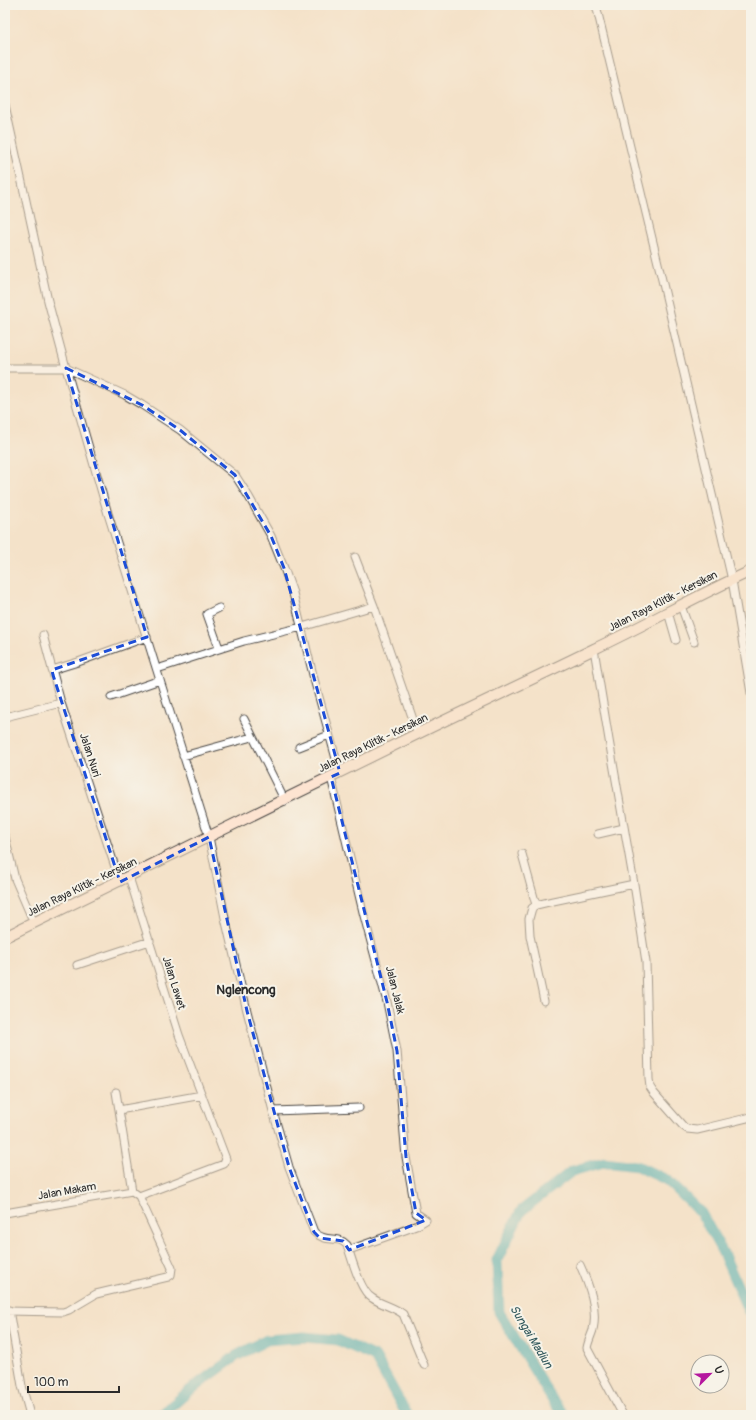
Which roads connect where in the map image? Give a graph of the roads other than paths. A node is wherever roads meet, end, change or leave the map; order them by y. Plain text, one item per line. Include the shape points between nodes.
1 (596, 5) edge
2 (5, 105) edge
3 (5, 368) edge
4 (66, 368) junction
5 (355, 557) dead end
6 (751, 571) edge
7 (732, 580) junction
8 (374, 606) junction
9 (681, 606) junction
10 (219, 608) dead end
11 (668, 612) junction
12 (302, 627) junction
13 (43, 635) dead end
14 (147, 637) junction
15 (676, 640) dead end
16 (694, 642) dead end
17 (219, 648) junction
18 (594, 649) junction
19 (156, 669) junction
20 (52, 670) junction
21 (160, 680) junction
22 (751, 693) edge
23 (111, 697) dead end
24 (61, 703) junction
25 (5, 717) edge
26 (244, 719) dead end
27 (418, 734) junction
28 (329, 735) junction
29 (252, 737) junction
30 (299, 747) dead end
31 (184, 756) junction
32 (340, 773) junction
33 (331, 777) junction
34 (285, 801) junction
35 (624, 828) junction
36 (598, 834) dead end
37 (5, 837) edge
38 (209, 837) junction
39 (522, 854) dead end
40 (130, 877) junction
41 (120, 882) junction
42 (634, 884) junction
43 (536, 905) junction
44 (34, 923) junction
45 (5, 937) edge
46 (150, 942) junction
47 (77, 966) dead end
48 (544, 1001) dead end
49 (116, 1092) dead end
50 (202, 1095) junction
51 (359, 1108) dead end
52 (119, 1110) junction
53 (273, 1111) junction
54 (751, 1117) edge
55 (132, 1191) junction
56 (139, 1196) junction
57 (5, 1213) edge
58 (349, 1250) junction
59 (580, 1265) dead end
60 (7, 1310) edge
61 (424, 1365) dead end
62 (30, 1415) edge
63 (623, 1415) edge

1 - 7 street
2 - 4 street via 46,294
3 - 4 street
4 - 12 street via 142,405 180,430 235,475 270,536 293,593
4 - 14 street
5 - 8 street
6 - 7 street, Jalan Raya Klitik - Kersikan
7 - 9 street, Jalan Raya Klitik - Kersikan
7 - 22 street
8 - 12 street
8 - 27 street
9 - 11 street, Jalan Raya Klitik - Kersikan
9 - 16 street
10 - 17 street via 207,614
11 - 15 street
11 - 18 street, Jalan Raya Klitik - Kersikan
12 - 17 street
12 - 28 street
13 - 20 street, Jalan Nuri
14 - 19 street
14 - 20 street
17 - 19 street
18 - 27 street, Jalan Raya Klitik - Kersikan
18 - 35 street
19 - 21 street
20 - 24 street, Jalan Nuri
21 - 23 street
21 - 31 street
24 - 25 street
24 - 41 street, Jalan Nuri
26 - 29 street
27 - 32 street, Jalan Raya Klitik - Kersikan
28 - 30 street
28 - 32 street
29 - 31 street
29 - 34 street
31 - 38 street
32 - 33 street, Jalan Raya Klitik - Kersikan
33 - 34 street, Jalan Raya Klitik - Kersikan
33 - 58 street, Jalan Jalak via 397,1051 406,1157 416,1213 426,1220
34 - 38 street, Jalan Raya Klitik - Kersikan
35 - 36 street
35 - 42 street
37 - 44 street via 15,879
38 - 40 street, Jalan Raya Klitik - Kersikan
38 - 53 street via 229,933
39 - 43 street
40 - 41 street, Jalan Raya Klitik - Kersikan
40 - 46 street, Jalan Lawet
41 - 44 street, Jalan Raya Klitik - Kersikan
42 - 43 street
42 - 54 street via 646,962 650,1087 687,1129 697,1130
43 - 48 street via 530,913 530,936
44 - 45 street, Jalan Raya Klitik - Kersikan
46 - 47 street
46 - 50 street, Jalan Lawet via 179,1034
49 - 52 street
50 - 52 street
50 - 56 street, Jalan Lawet via 226,1159 224,1164
51 - 53 street
52 - 55 street
53 - 58 street via 289,1167 314,1232 320,1238 343,1241
55 - 56 street
55 - 57 street, Jalan Makam
56 - 60 street via 172,1268 171,1275 96,1294 63,1312
58 - 61 street via 368,1294 403,1314
59 - 63 street via 588,1281 595,1318 587,1348
60 - 62 street

